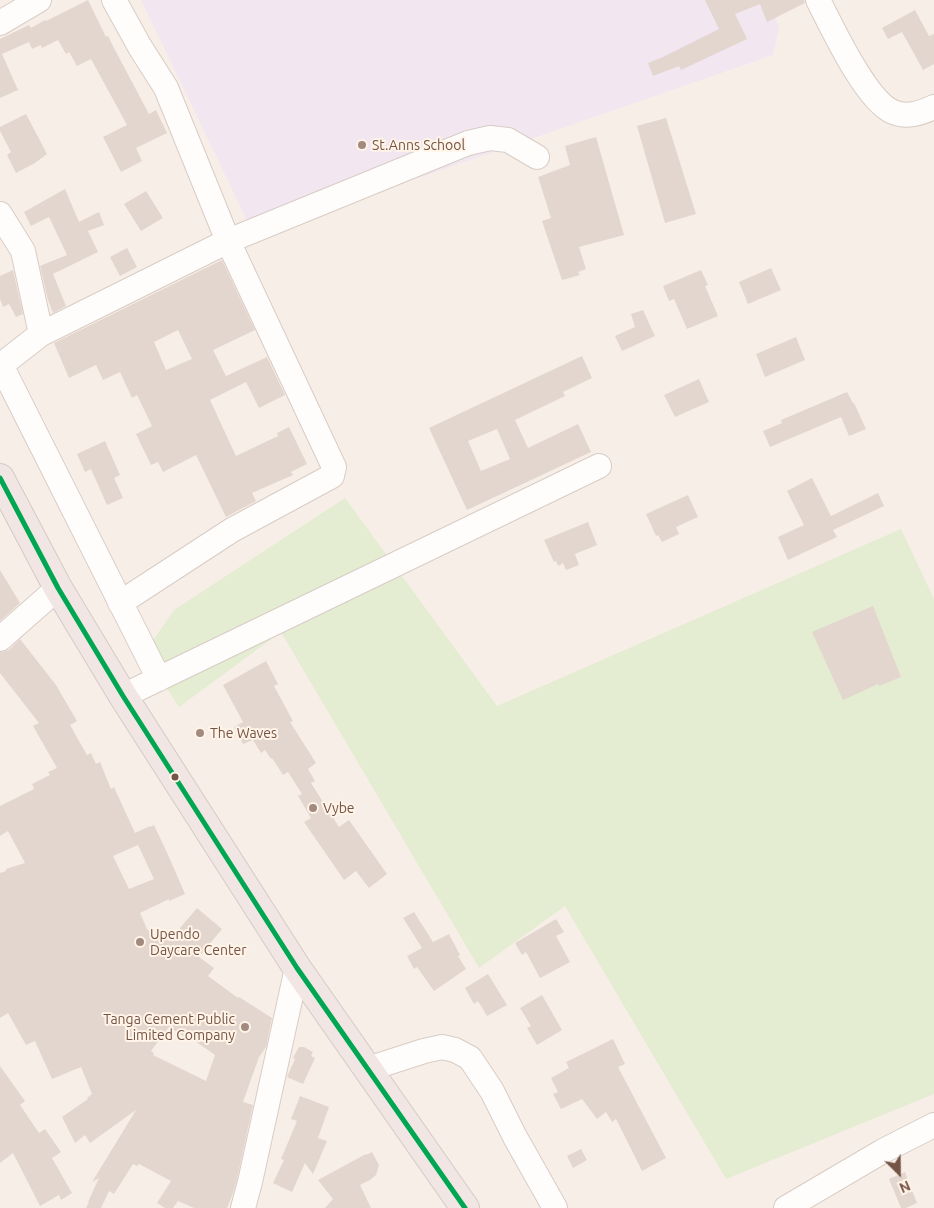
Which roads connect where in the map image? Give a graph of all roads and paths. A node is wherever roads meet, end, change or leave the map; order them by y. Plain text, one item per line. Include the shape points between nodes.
1 (39, 0) edge
2 (114, 0) edge
3 (818, 0) edge
4 (0, 23) edge
5 (934, 107) edge
6 (537, 157) dead end
7 (0, 214) edge
8 (228, 241) junction
9 (41, 334) junction
10 (0, 366) edge
11 (599, 466) dead end
12 (0, 478) edge
13 (58, 588) junction
14 (120, 603) junction
15 (0, 638) edge
16 (159, 679) junction
17 (122, 696) junction
18 (297, 968) junction
19 (368, 1069) junction
20 (934, 1125) edge
21 (243, 1208) edge
22 (465, 1208) edge
23 (555, 1208) edge
24 (786, 1208) edge

1 - 4 street
2 - 8 street via 166,88
3 - 5 street via 859,76 883,106 908,115 920,114
6 - 8 street via 508,140 490,138 468,143
7 - 9 street via 23,251
8 - 9 street
8 - 14 street via 334,467 332,476 232,530
9 - 10 street
10 - 14 street
11 - 16 street
12 - 13 highway
13 - 15 street
13 - 17 highway
14 - 16 street
16 - 17 street
17 - 18 highway
18 - 19 highway
18 - 21 street
19 - 22 highway
19 - 23 street via 442,1047 470,1058 492,1091
20 - 24 street

